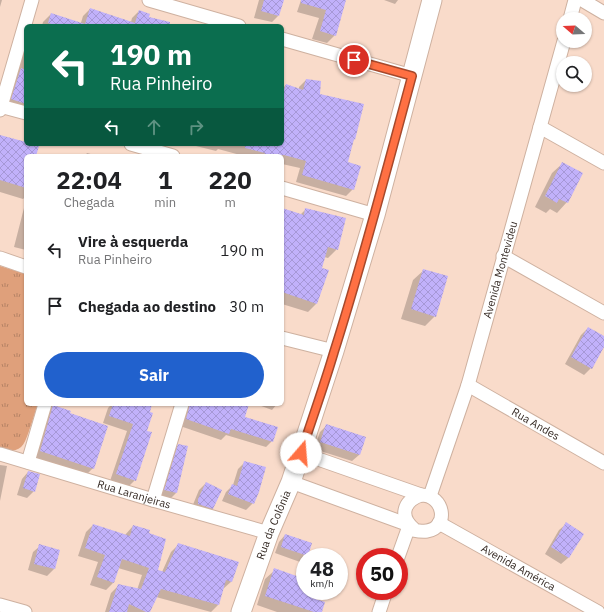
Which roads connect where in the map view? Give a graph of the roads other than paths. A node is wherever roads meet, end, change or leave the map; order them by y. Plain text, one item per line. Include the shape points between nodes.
1 (32, 0) edge
2 (150, 0) edge
3 (432, 0) edge
4 (575, 0) edge
5 (582, 0) edge
6 (572, 12) edge
7 (604, 12) edge
8 (25, 24) edge
9 (232, 24) edge
10 (24, 27) edge
11 (284, 40) edge
12 (562, 48) edge
13 (412, 76) junction
14 (0, 107) edge
15 (24, 113) edge
16 (540, 127) junction
17 (138, 146) edge
18 (165, 154) edge
19 (604, 163) edge
20 (284, 189) edge
21 (375, 215) junction
22 (503, 256) junction
23 (0, 258) edge
24 (24, 266) edge
25 (604, 313) edge
26 (284, 338) edge
27 (334, 351) junction
28 (468, 385) junction
29 (44, 406) edge
30 (181, 406) edge
31 (301, 453) junction
32 (0, 454) edge
33 (28, 462) junction
34 (604, 463) edge
35 (291, 482) junction
36 (425, 495) junction
37 (153, 500) junction
38 (439, 523) junction
39 (408, 527) junction
40 (269, 533) junction
41 (401, 548) edge
42 (383, 600) edge
43 (0, 605) edge
44 (25, 612) edge
45 (241, 612) edge
46 (379, 612) edge
47 (598, 612) edge

1 - 8 street
2 - 9 street
3 - 13 main road, Rua da Colônia
4 - 6 street
5 - 7 street
10 - 14 street
11 - 13 street
12 - 16 street, Avenida Montevideu
13 - 21 main road, Rua da Colônia
14 - 15 street
16 - 19 street
16 - 22 street, Avenida Montevideu
17 - 18 street
20 - 21 street
21 - 27 main road, Rua da Colônia
22 - 25 street
22 - 28 street, Avenida Montevideu
23 - 24 street
26 - 27 street
27 - 31 main road, Rua da Colônia
28 - 34 street, Rua Andes
28 - 36 street, Avenida Montevideu
29 - 33 street
30 - 37 street
31 - 35 main road, Rua da Colônia
31 - 36 street
32 - 33 street, Rua Laranjeiras
33 - 37 street, Rua Laranjeiras
35 - 39 street
35 - 40 main road, Rua da Colônia
36 - 38 street via 435,499 442,510
36 - 39 street via 409,501 404,513
37 - 40 street, Rua Laranjeiras
38 - 39 street via 425,532
38 - 47 street, Avenida América
39 - 41 street
40 - 45 main road, Rua da Colônia
42 - 46 street
43 - 44 street

